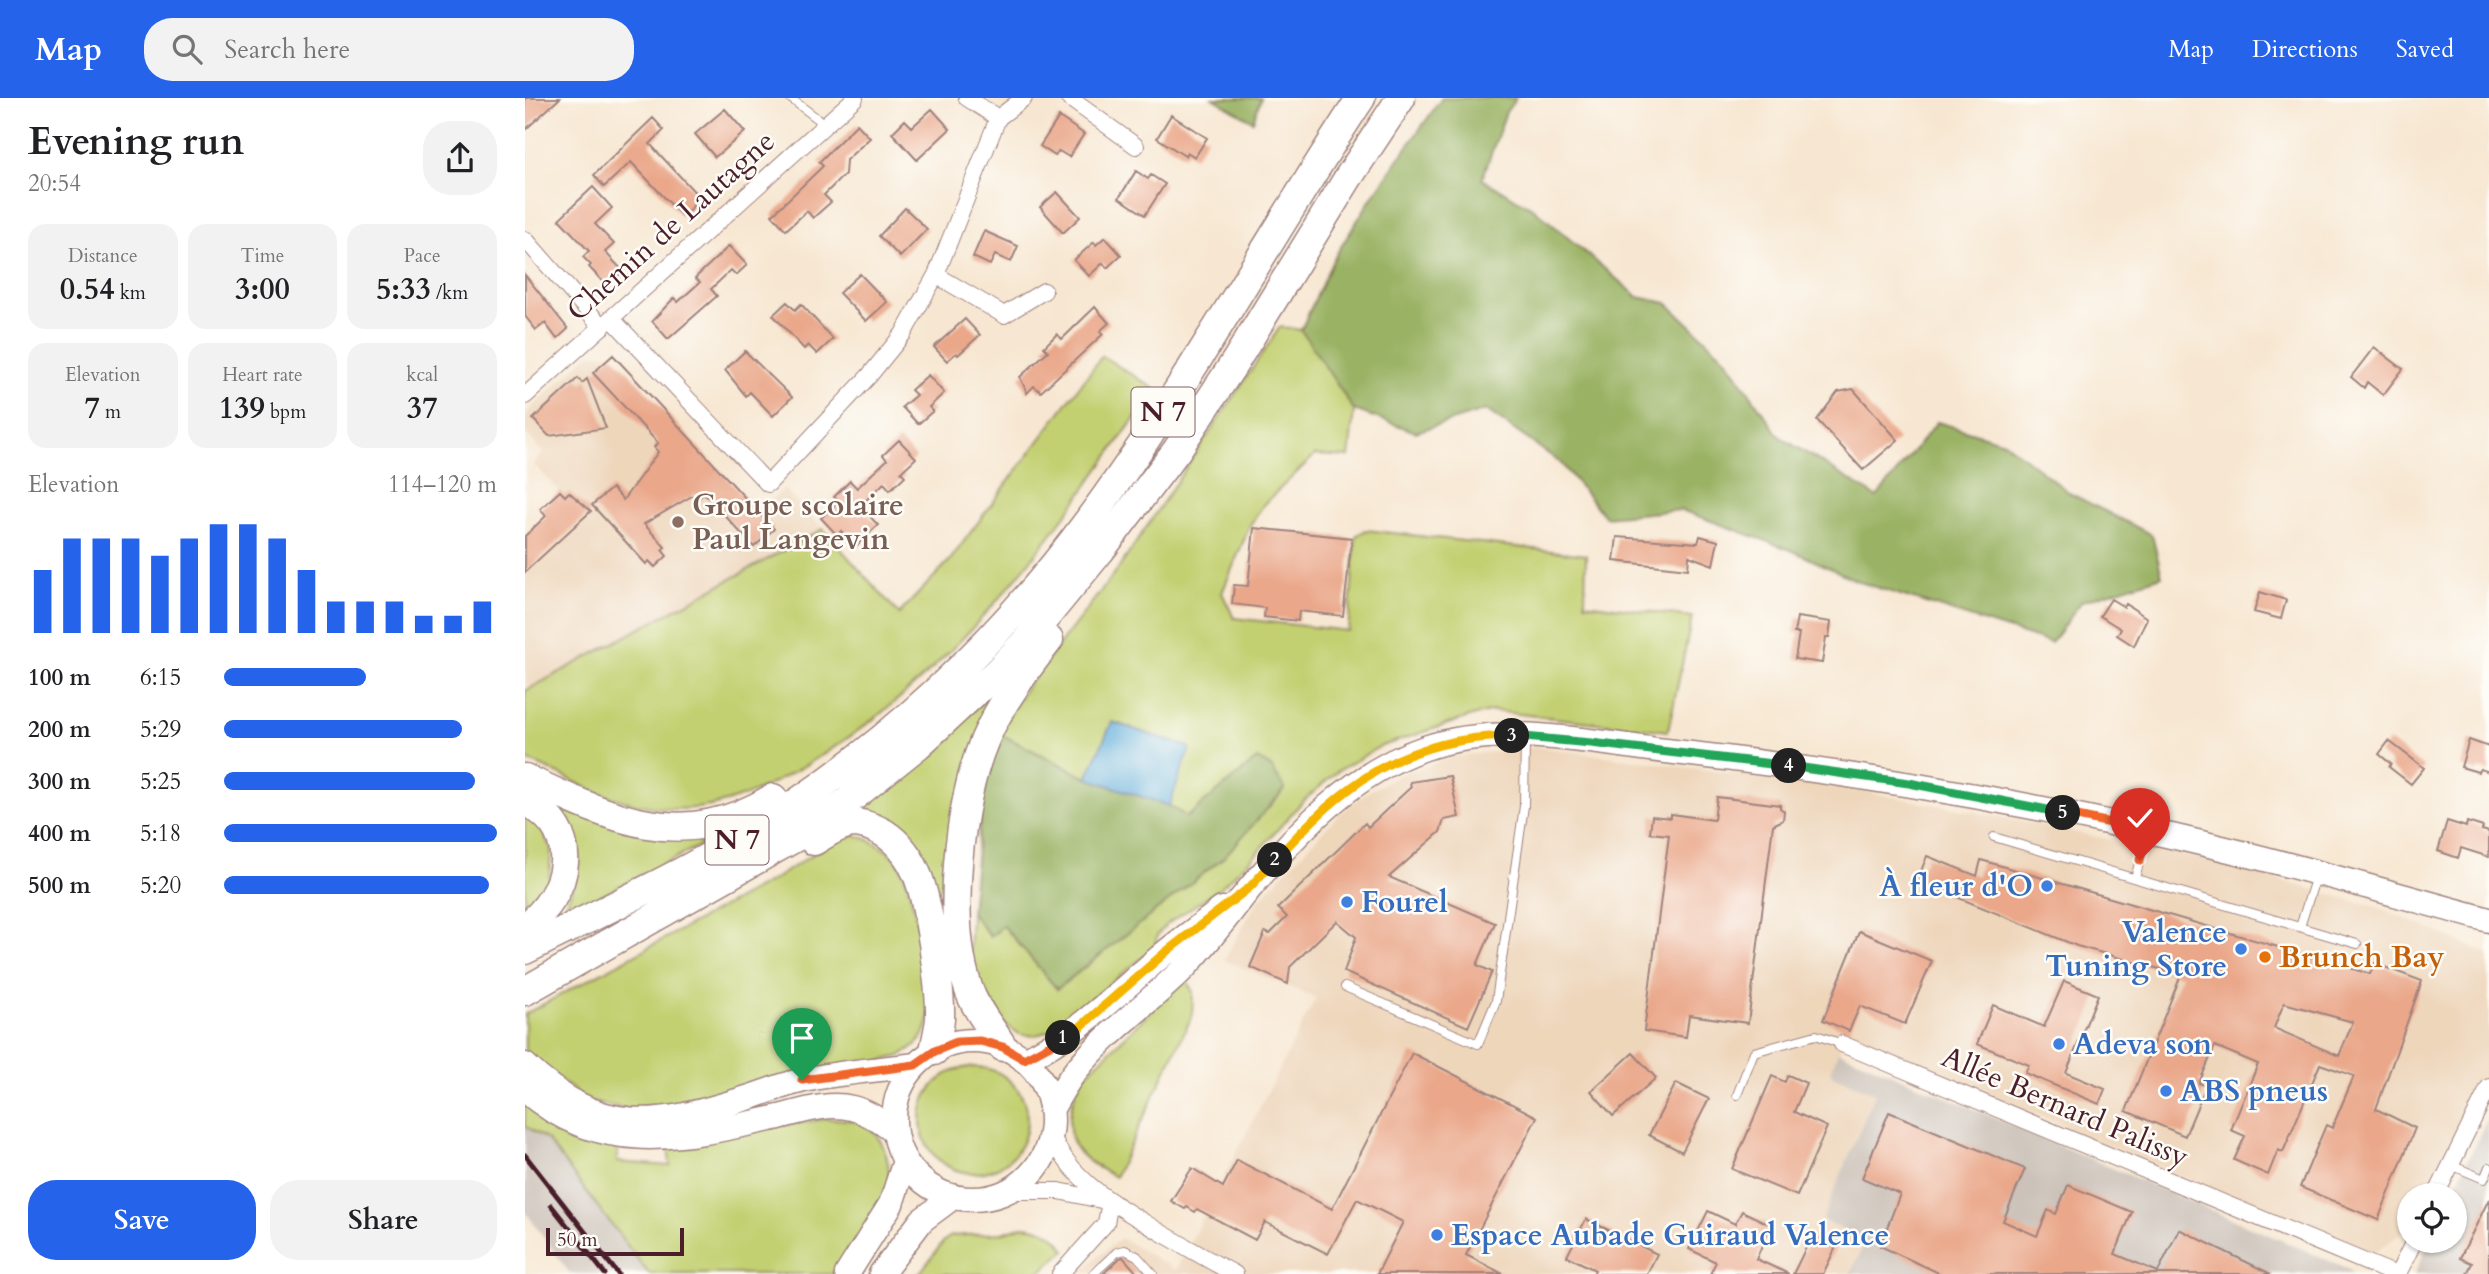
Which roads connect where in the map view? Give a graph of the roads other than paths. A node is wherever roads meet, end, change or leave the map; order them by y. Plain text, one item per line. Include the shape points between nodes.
1 (790, 98) edge
2 (855, 98) edge
3 (967, 98) edge
4 (1024, 98) edge
5 (1069, 98) edge
6 (1361, 98) edge
7 (1401, 98) edge
8 (998, 118) junction
9 (826, 125) junction
10 (1136, 146) dead end
11 (525, 239) edge
12 (936, 275) junction
13 (1044, 291) dead end
14 (607, 323) junction
15 (525, 396) edge
16 (1177, 450) junction
17 (929, 699) junction
18 (1525, 736) junction
19 (525, 778) edge
20 (525, 802) edge
21 (2148, 831) junction
22 (1994, 836) dead end
23 (2317, 872) junction
24 (2135, 878) junction
25 (1250, 887) junction
26 (2489, 920) edge
27 (525, 927) edge
28 (2300, 927) junction
29 (633, 931) junction
30 (2357, 943) dead end
31 (525, 950) edge
32 (1345, 987) dead end
33 (525, 991) edge
34 (1842, 1044) joint
35 (1014, 1053) junction
36 (925, 1058) junction
37 (525, 1065) edge
38 (2489, 1087) edge
39 (525, 1090) edge
40 (1737, 1095) dead end
41 (1051, 1121) junction
42 (894, 1131) junction
43 (905, 1161) junction
44 (2451, 1165) junction
45 (2489, 1167) edge
46 (2443, 1183) edge
47 (1008, 1191) junction
48 (953, 1197) junction
49 (1110, 1202) junction
50 (2407, 1253) edge
51 (847, 1274) edge
52 (881, 1274) edge
53 (1061, 1274) edge
54 (1093, 1274) edge
55 (1153, 1274) edge
56 (1235, 1274) edge
57 (2396, 1274) edge

1 - 9 lane
2 - 9 street, Chemin de Lautagne
3 - 8 street
4 - 8 street
5 - 10 street
6 - 17 highway, N 7 via 1165,408 1091,516 1021,604
7 - 16 highway, N 7
8 - 12 street
9 - 14 street, Chemin de Lautagne
11 - 14 street
12 - 13 street via 1004,315
12 - 14 street via 903,334 768,484
14 - 15 street, Chemin de Lautagne
16 - 29 highway, N 7 via 1026,641 960,709 874,781 796,837
16 - 35 highway, N 7 via 1111,562 1020,677 975,765 962,831 958,944 975,1003
17 - 19 highway, N 7 via 748,813 706,826 634,822
17 - 31 highway, N 7 via 860,756 755,830
18 - 21 main road via 1909,783
18 - 25 main road via 1456,739 1423,748 1374,772 1313,819
18 - 32 lane via 1524,806 1496,1002 1478,1044
20 - 27 highway via 553,822 564,856 561,883 544,910
21 - 23 main road
21 - 24 lane
22 - 24 lane
23 - 26 main road
23 - 28 lane
24 - 28 lane
25 - 35 main road via 1079,1028 1043,1051
25 - 41 main road via 1183,968 1091,1053 1075,1072
28 - 30 lane
29 - 33 highway, N 7
29 - 36 highway via 841,826 854,823 879,830 900,845 915,867 923,892 940,1019
34 - 40 lane, Allée Bernard Palissy via 1816,1035 1754,1052
34 - 57 street, Allée Bernard Palissy
35 - 36 main road via 980,1041 957,1042
35 - 41 main road via 1042,1082
36 - 37 main road via 802,1080 712,1109 648,1121 591,1111 557,1092
36 - 42 main road via 902,1085
38 - 44 street
39 - 42 main road via 586,1128 633,1138 704,1134 824,1106 870,1114
41 - 47 main road via 1045,1151 1036,1167
41 - 49 street via 1056,1147 1071,1168
42 - 43 main road
43 - 48 main road via 918,1177
43 - 51 main road via 891,1204
44 - 45 lane via 2484,1179
44 - 46 street
47 - 48 main road via 990,1198
47 - 49 street via 1059,1191
48 - 52 main road via 922,1220
49 - 53 street via 1106,1223
49 - 56 street
50 - 57 street
54 - 55 lane via 1125,1250

